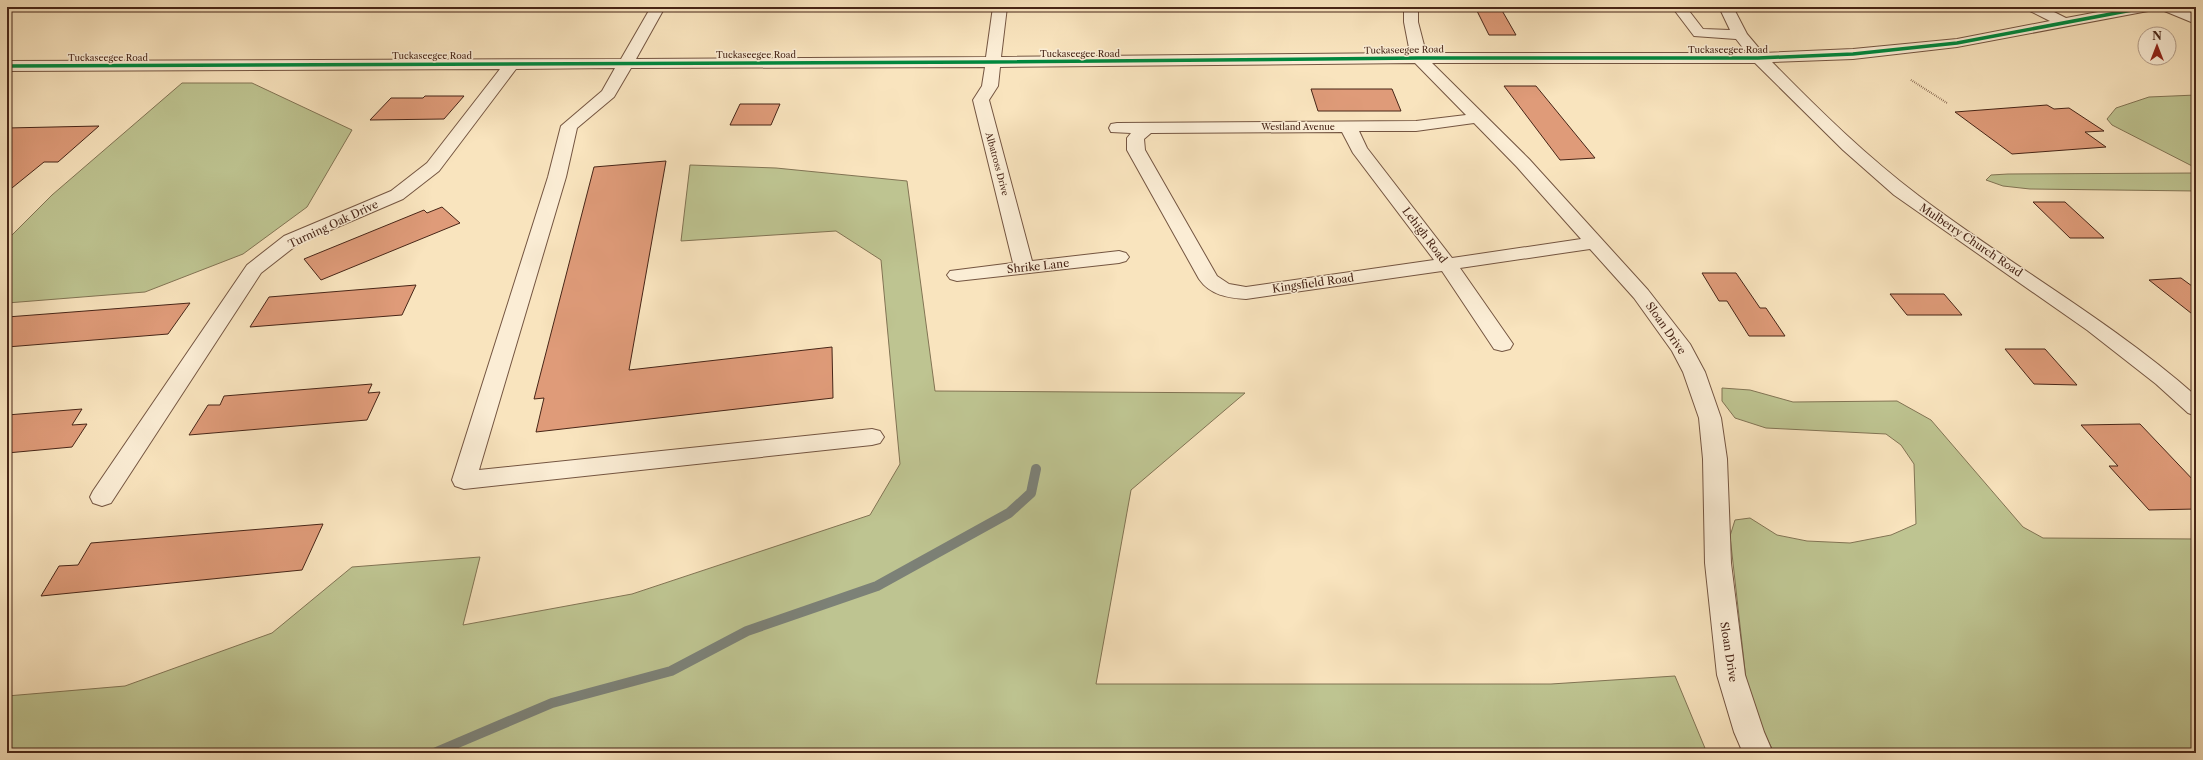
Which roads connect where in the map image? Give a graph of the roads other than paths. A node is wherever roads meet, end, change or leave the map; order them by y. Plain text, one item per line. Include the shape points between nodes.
1 (658, 7) edge
2 (1000, 7) edge
3 (1411, 7) edge
4 (1679, 7) edge
5 (1726, 7) edge
6 (2033, 7) edge
7 (2148, 7) edge
8 (2167, 7) edge
9 (2196, 20) edge
10 (2065, 23) junction
11 (1740, 35) junction
12 (1419, 58) junction
13 (1758, 58) junction
14 (992, 62) junction
15 (627, 63) junction
16 (512, 64) junction
17 (7, 66) edge
18 (1478, 118) junction
19 (1348, 127) junction
20 (1117, 128) dead end
21 (1146, 128) junction
22 (1595, 243) junction
23 (1119, 257) dead end
24 (1447, 264) junction
25 (1024, 268) junction
26 (957, 275) dead end
27 (1502, 344) dead end
28 (2196, 408) edge
29 (872, 437) dead end
30 (102, 497) dead end
31 (1758, 753) edge

1 - 15 street
2 - 14 street, Albatross Drive
3 - 12 street via 1411,22
4 - 11 street via 1699,33
5 - 11 street, Mulberry Church Road
6 - 10 street
7 - 10 street, Tuckaseegee Road
8 - 9 street
10 - 13 street, Tuckaseegee Road via 1967,42 1907,49
11 - 13 street, Mulberry Church Road
12 - 13 street, Tuckaseegee Road
12 - 14 street, Tuckaseegee Road
12 - 18 street, Sloan Drive
13 - 28 street, Mulberry Church Road via 1868,165 1914,201 2086,318 2142,360
14 - 15 street, Tuckaseegee Road
14 - 25 street, Albatross Drive via 990,86 981,100
15 - 16 street, Tuckaseegee Road
15 - 29 street via 608,94 570,126 557,177 464,480
16 - 17 street, Tuckaseegee Road
16 - 30 street, Turning Oak Drive via 433,167 397,195 292,240 254,269
18 - 19 street, Westland Avenue via 1421,126
18 - 22 street, Sloan Drive
19 - 21 street, Westland Avenue
19 - 24 street, Lehigh Road via 1359,149
20 - 21 street, Westland Avenue
21 - 24 street, Kingsfield Road via 1136,138 1136,150 1209,279 1221,289 1246,293
22 - 24 street, Kingsfield Road
22 - 31 street, Sloan Drive via 1641,294 1682,349 1694,372 1710,418 1715,459 1718,563 1731,674
23 - 25 street, Shrike Lane
24 - 27 street, Lehigh Road
25 - 26 street, Shrike Lane

